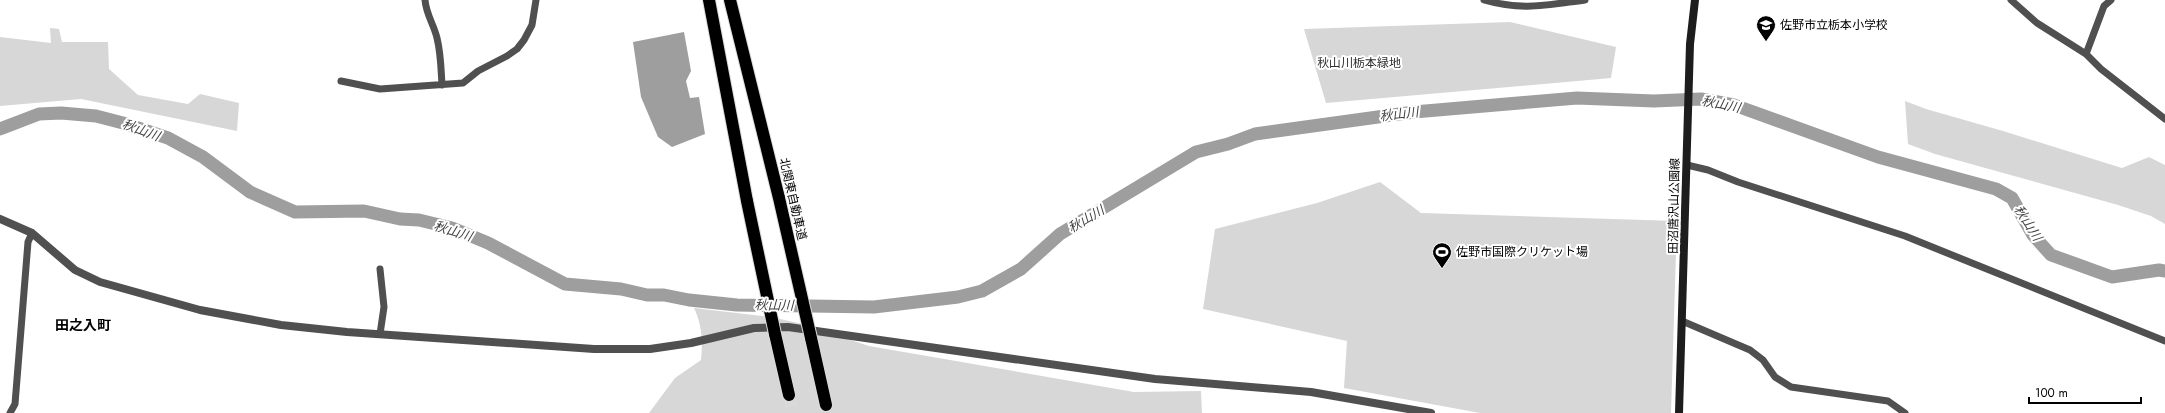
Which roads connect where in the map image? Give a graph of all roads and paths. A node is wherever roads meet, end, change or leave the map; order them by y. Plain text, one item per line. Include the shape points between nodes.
1 (425, 0) edge
2 (536, 0) edge
3 (709, 0) edge
4 (730, 0) edge
5 (1484, 0) edge
6 (1585, 0) edge
7 (1695, 0) edge
8 (2012, 0) edge
9 (2111, 0) edge
10 (2086, 54) junction
11 (341, 81) dead end
12 (442, 85) junction
13 (2165, 119) edge
14 (1687, 165) junction
15 (0, 219) edge
16 (32, 233) junction
17 (380, 269) dead end
18 (1682, 321) junction
19 (380, 334) junction
20 (2165, 341) edge
21 (789, 395) tunnel mouth
22 (826, 405) dead end
23 (10, 413) edge
24 (1431, 413) edge
25 (1679, 413) edge
26 (1905, 413) edge

1 - 12 street via 437,38
2 - 12 street via 532,25 517,49 478,71 463,83
3 - 21 highway, bridge via 747,200
4 - 22 highway, 北関東自動車道, bridge via 779,198
5 - 6 street via 1506,6 1526,7
7 - 14 main road, 田沼唐沢山公園線 via 1689,60
8 - 10 street via 2037,23
9 - 10 street via 2104,6
10 - 13 street via 2101,69
11 - 12 street via 380,89
14 - 18 main road, 田沼唐沢山公園線
14 - 20 street via 1905,236
15 - 16 street
16 - 19 street via 75,270 112,286 200,310 254,321 311,329
16 - 23 street via 28,242 15,404
17 - 19 street via 384,307
18 - 25 main road, 田沼唐沢山公園線
18 - 26 street via 1750,350 1763,360 1775,377 1791,387 1888,401
19 - 24 street via 569,348 650,349 691,343 754,328 788,327 1155,379 1311,392

